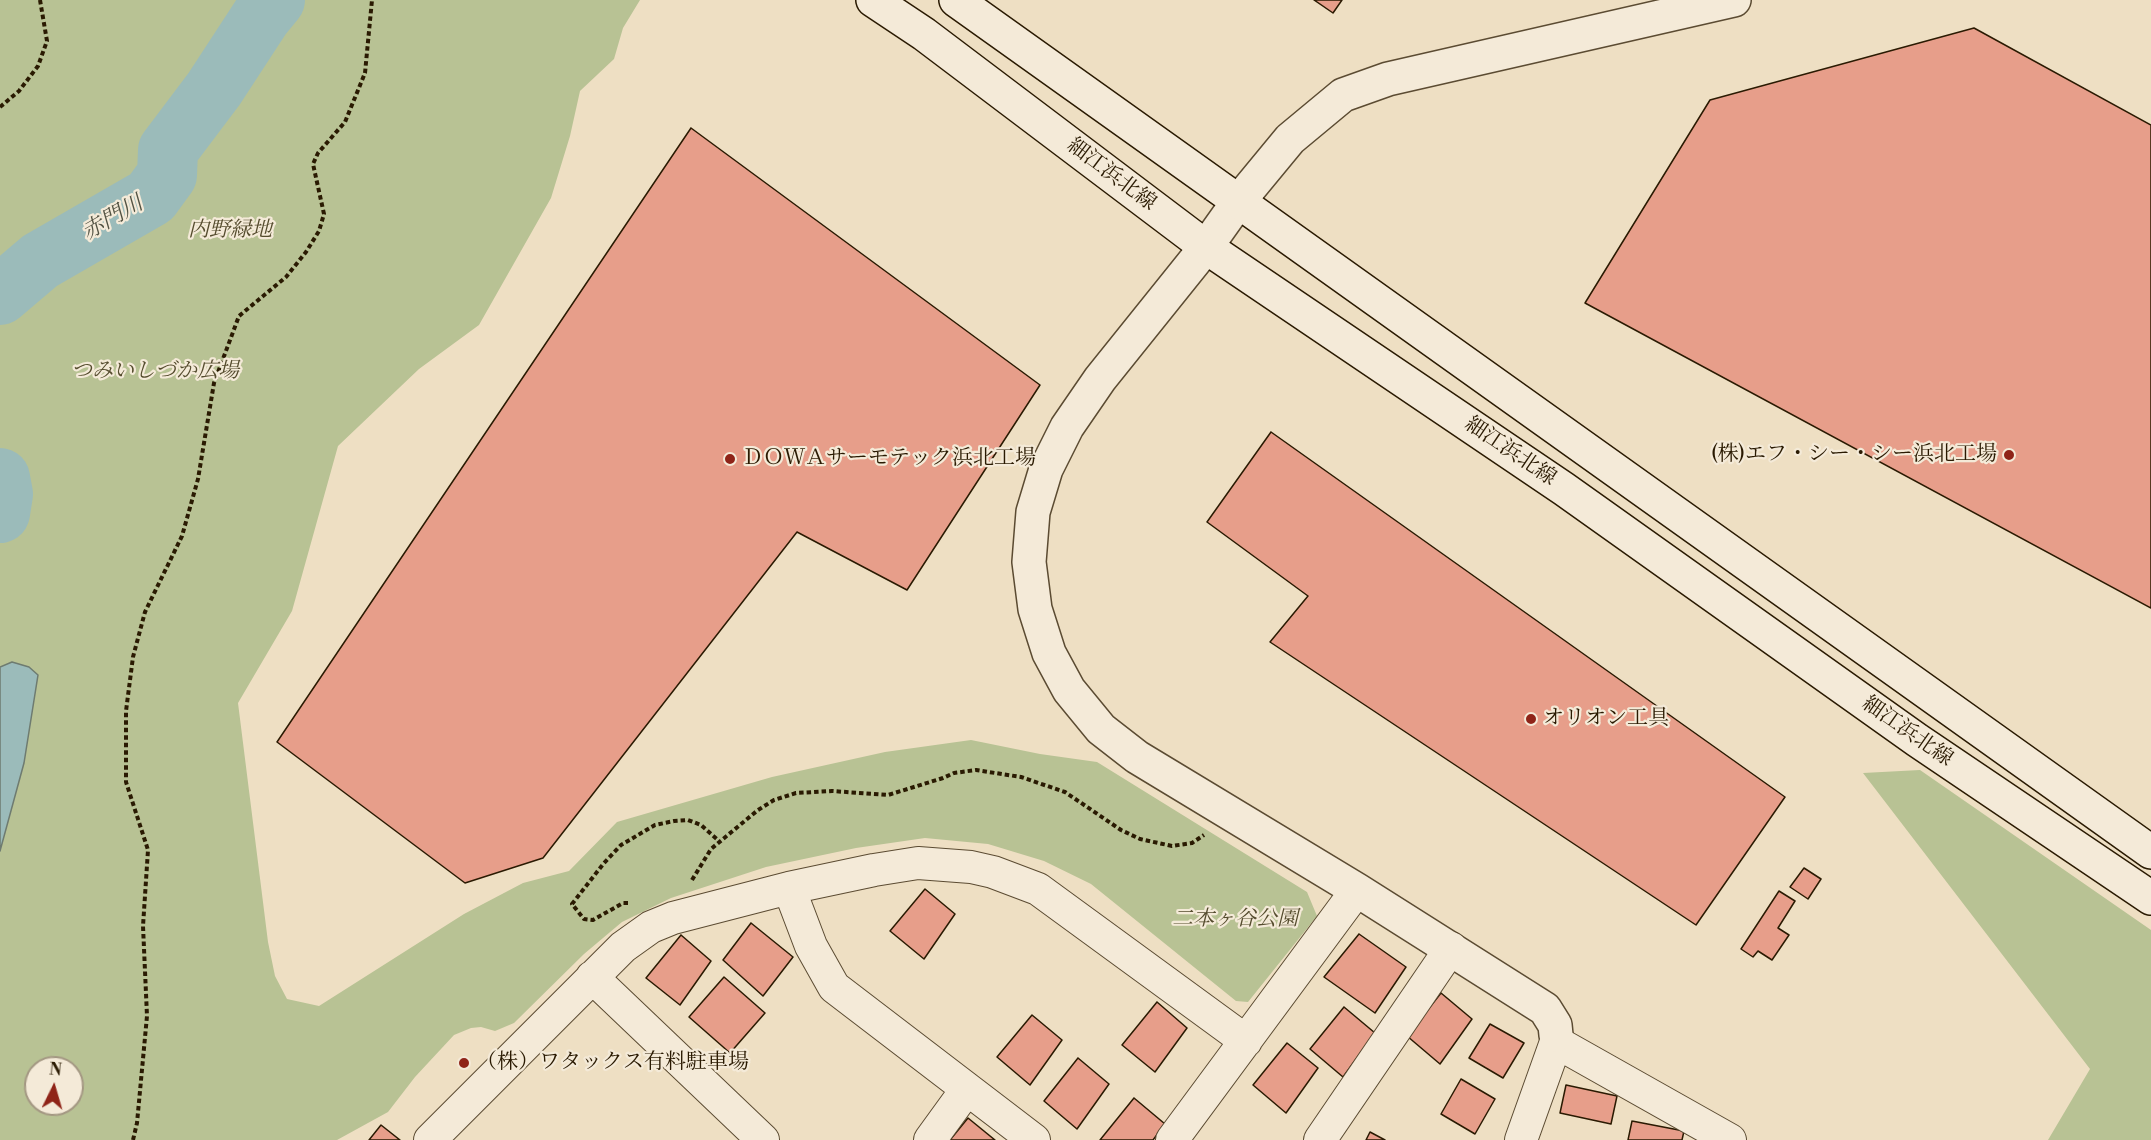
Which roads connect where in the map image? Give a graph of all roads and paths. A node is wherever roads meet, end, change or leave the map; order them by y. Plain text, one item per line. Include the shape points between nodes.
1 (40, 0) edge
2 (372, 0) edge
3 (873, 0) edge
4 (957, 0) edge
5 (1734, 0) edge
6 (0, 107) edge
7 (1238, 202) junction
8 (1206, 247) junction
9 (1208, 831) dead end
10 (719, 841) junction
11 (2151, 852) edge
12 (690, 884) dead end
13 (789, 888) junction
14 (1357, 890) junction
15 (2151, 898) edge
16 (635, 906) dead end
17 (1451, 948) junction
18 (592, 977) junction
19 (1556, 1038) junction
20 (1246, 1041) junction
21 (967, 1089) junction
22 (446, 1134) edge
23 (1718, 1137) edge
24 (133, 1140) edge
25 (763, 1140) edge
26 (930, 1140) edge
27 (1034, 1140) edge
28 (1172, 1140) edge
29 (1320, 1140) edge
30 (1521, 1140) edge

1 - 6 path via 47,40 38,66 19,91
2 - 24 path via 365,73 345,122 313,164 324,214 319,231 286,277 239,316 214,383 198,479 182,536 145,612 133,657 126,711 126,782 148,850 143,926 147,1016
3 - 8 main road, 細江浜北線 via 924,34
4 - 7 main road, 細江浜北線
5 - 7 main road via 1388,79 1343,95 1290,139
7 - 8 main road
7 - 11 main road, 細江浜北線
8 - 14 main road via 1100,379 1067,428 1046,469 1033,512 1029,562 1035,609 1049,653 1069,690 1101,729 1137,757
8 - 15 main road, 細江浜北線 via 1564,489 1917,740
9 - 10 path via 1192,843 1172,846 1140,839 1121,831 1065,792 1028,779 976,770 954,773 888,795 796,793 774,800
10 - 12 path
10 - 16 path via 701,825 687,820 655,825 621,845 572,904 584,919 593,920 623,903
13 - 18 street via 651,927
13 - 20 street via 918,863 971,867 1015,879 1038,889
13 - 21 street via 811,945 834,987
14 - 17 main road
14 - 20 street
17 - 19 main road via 1545,1009 1555,1025
17 - 29 street
18 - 22 street
18 - 25 street
19 - 23 street
19 - 30 street
20 - 28 street
21 - 26 street
21 - 27 street

